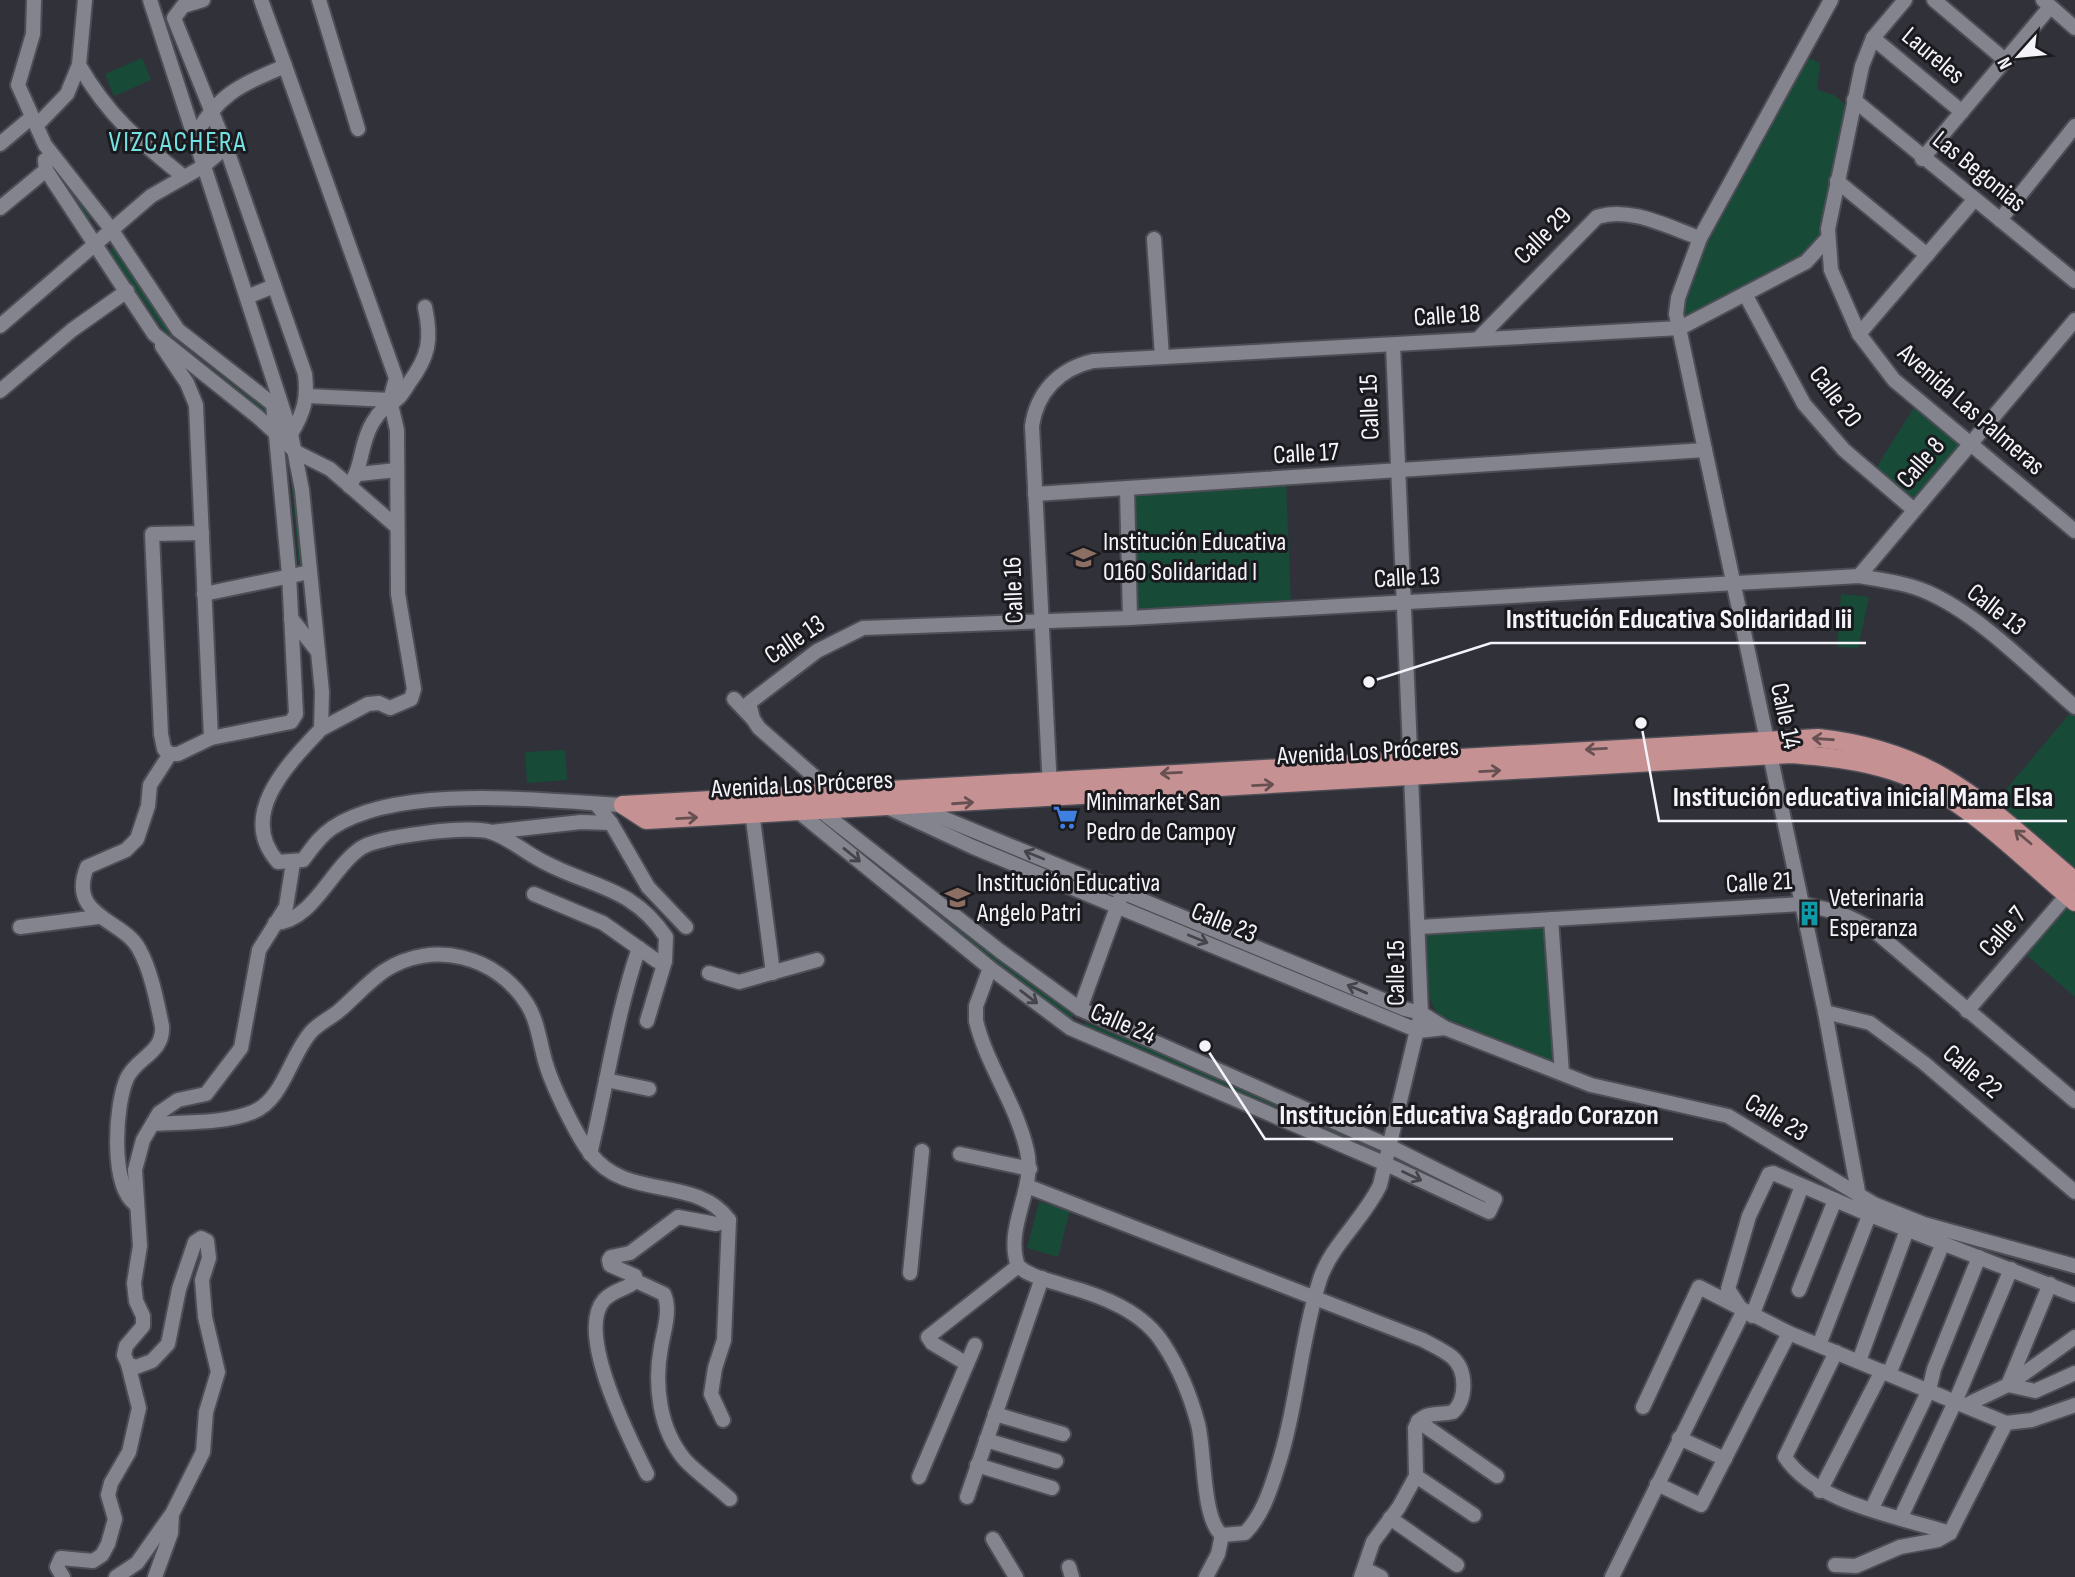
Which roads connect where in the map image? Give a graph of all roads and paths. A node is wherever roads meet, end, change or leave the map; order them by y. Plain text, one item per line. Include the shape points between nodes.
1 (34, 0) edge
2 (85, 0) edge
3 (149, 0) edge
4 (203, 0) edge
5 (261, 0) edge
6 (319, 0) edge
7 (1830, 0) edge
8 (1905, 0) edge
9 (1934, 0) edge
10 (2047, 3) edge
11 (2075, 28) edge
12 (1873, 38) junction
13 (2005, 60) junction
14 (79, 65) junction
15 (285, 66) junction
16 (1853, 100) junction
17 (209, 111) junction
18 (1962, 112) junction
19 (35, 120) junction
20 (2075, 126) edge
21 (359, 129) dead end
22 (195, 136) junction
23 (0, 144) edge
24 (45, 145) junction
25 (226, 147) junction
26 (1922, 159) junction
27 (202, 167) junction
28 (46, 170) junction
29 (184, 177) junction
30 (1838, 181) junction
31 (1973, 200) junction
32 (0, 208) edge
33 (2000, 220) junction
34 (111, 229) junction
35 (1700, 238) junction
36 (1828, 238) junction
37 (1154, 239) dead end
38 (95, 244) junction
39 (1927, 255) junction
40 (2075, 281) edge
41 (274, 286) junction
42 (127, 291) junction
43 (1745, 294) junction
44 (247, 297) junction
45 (425, 307) dead end
46 (2075, 320) edge
47 (0, 326) edge
48 (1679, 328) junction
49 (154, 334) junction
50 (1858, 334) junction
51 (1479, 338) junction
52 (1393, 345) junction
53 (1162, 357) junction
54 (1050, 385) joint
55 (0, 391) edge
56 (308, 396) junction
57 (390, 401) junction
58 (279, 408) junction
59 (284, 434) junction
60 (1970, 444) junction
61 (1705, 450) junction
62 (296, 452) junction
63 (397, 470) junction
64 (1396, 473) junction
65 (359, 474) junction
66 (349, 486) junction
67 (1127, 489) junction
68 (1035, 494) junction
69 (1913, 509) junction
70 (397, 527) junction
71 (2075, 531) edge
72 (202, 533) junction
73 (310, 572) junction
74 (289, 574) junction
75 (1859, 576) junction
76 (1732, 583) junction
77 (204, 594) junction
78 (1403, 602) junction
79 (291, 618) junction
80 (1130, 618) junction
81 (1039, 622) junction
82 (318, 652) junction
83 (734, 699) dead end
84 (2075, 707) edge
85 (756, 724) junction
86 (321, 729) junction
87 (211, 738) junction
88 (1767, 747) junction
89 (170, 754) junction
90 (1411, 767) junction
91 (1050, 789) junction
92 (913, 797) junction
93 (886, 798) junction
94 (824, 799) junction
95 (798, 803) junction
96 (596, 804) junction
97 (623, 805) joint
98 (751, 806) junction
99 (611, 823) junction
100 (491, 832) junction
101 (293, 863) junction
102 (1122, 891) junction
103 (2073, 891) edge
104 (534, 894) dead end
105 (1801, 904) junction
106 (1117, 906) junction
107 (98, 917) junction
108 (1551, 919) junction
109 (275, 923) junction
110 (20, 927) dead end
111 (686, 927) dead end
112 (1420, 927) junction
113 (639, 948) junction
114 (817, 960) dead end
115 (665, 961) junction
116 (990, 968) junction
117 (709, 973) dead end
118 (773, 973) junction
119 (1080, 1009) junction
120 (1967, 1011) junction
121 (1825, 1012) junction
122 (1421, 1013) junction
123 (647, 1021) dead end
124 (1445, 1028) junction
125 (1419, 1031) junction
126 (1562, 1073) junction
127 (606, 1080) junction
128 (649, 1089) dead end
129 (2075, 1101) edge
130 (153, 1124) junction
131 (1391, 1147) junction
132 (922, 1151) dead end
133 (590, 1154) junction
134 (960, 1154) dead end
135 (1386, 1164) junction
136 (1030, 1169) junction
137 (1027, 1186) junction
138 (1802, 1186) junction
139 (2075, 1192) edge
140 (1860, 1197) junction
141 (1835, 1200) junction
142 (135, 1204) junction
143 (1872, 1209) junction
144 (729, 1220) junction
145 (1907, 1230) junction
146 (1943, 1243) junction
147 (1979, 1257) junction
148 (1018, 1266) junction
149 (2075, 1266) edge
150 (2011, 1269) junction
151 (910, 1273) dead end
152 (1042, 1278) junction
153 (636, 1281) junction
154 (2050, 1284) junction
155 (1799, 1290) dead end
156 (2075, 1295) edge
157 (1315, 1299) junction
158 (1748, 1314) junction
159 (1790, 1333) junction
160 (2075, 1337) edge
161 (975, 1345) dead end
162 (1819, 1345) junction
163 (1836, 1352) junction
164 (1858, 1361) junction
165 (128, 1364) junction
166 (967, 1364) junction
167 (1886, 1372) junction
168 (2075, 1373) edge
169 (2008, 1385) junction
170 (1929, 1390) junction
171 (1961, 1403) junction
172 (2075, 1405) edge
173 (1643, 1407) dead end
174 (995, 1414) junction
175 (723, 1420) dead end
176 (1418, 1421) junction
177 (2006, 1423) junction
178 (1063, 1434) dead end
179 (1679, 1438) junction
180 (986, 1440) junction
181 (1725, 1459) junction
182 (1056, 1461) dead end
183 (977, 1465) junction
184 (647, 1474) dead end
185 (1416, 1476) junction
186 (1497, 1476) dead end
187 (919, 1477) dead end
188 (1657, 1484) junction
189 (1052, 1488) dead end
190 (1821, 1491) junction
191 (967, 1497) dead end
192 (730, 1499) dead end
193 (1872, 1508) junction
194 (172, 1514) junction
195 (1474, 1514) dead end
196 (1900, 1517) junction
197 (1390, 1518) junction
198 (1219, 1532) junction
199 (1950, 1533) junction
200 (993, 1539) dead end
201 (1457, 1565) dead end
202 (1835, 1565) dead end
203 (1363, 1573) edge
204 (63, 1577) edge
205 (116, 1577) edge
206 (155, 1577) edge
207 (1016, 1577) edge
208 (1206, 1577) edge
209 (1381, 1577) edge
210 (1612, 1577) edge

1 - 19 street via 33,34 18,85
2 - 14 street
3 - 22 street
4 - 17 street via 183,6 174,18
5 - 15 street
6 - 21 street
7 - 35 street, Calle 14
8 - 12 street, Avenida Las Palmeras
9 - 13 street
10 - 11 street
10 - 13 street
12 - 16 street, Avenida Las Palmeras
12 - 18 street, Laureles
13 - 18 street
14 - 19 street via 67,94
14 - 29 street via 99,100 124,128
15 - 17 street via 231,90
15 - 57 street via 396,378
16 - 26 street, Las Begonias
16 - 30 street, Avenida Las Palmeras
17 - 22 street
17 - 25 street
18 - 26 street
19 - 23 street
19 - 24 street
20 - 33 street
22 - 27 street
24 - 28 street
24 - 34 street
25 - 27 street
25 - 41 street
26 - 31 street, Las Begonias
27 - 29 street
27 - 44 street
28 - 32 street
28 - 38 street
29 - 34 street
30 - 36 street, Avenida Las Palmeras
30 - 39 street
31 - 33 street, Las Begonias
31 - 39 street
33 - 40 street, Las Begonias
34 - 38 street
34 - 58 street via 178,330
35 - 48 street, Calle 14 via 1678,298
35 - 51 street, Calle 29 via 1641,217 1609,213 1597,217
36 - 43 street, Calle 18 via 1806,262
36 - 50 street, Avenida Las Palmeras via 1831,270
37 - 53 street
38 - 42 street
38 - 47 street
39 - 50 street
41 - 44 street
41 - 56 street via 305,374
42 - 49 street
42 - 55 street
43 - 48 street, Calle 18
43 - 69 street, Calle 20 via 1804,404 1844,450
44 - 58 street
45 - 57 street via 429,339 424,364 402,394
46 - 60 street, Calle 8
48 - 51 street, Calle 18
48 - 61 street, Calle 14
49 - 59 street
49 - 72 street via 196,405
50 - 60 street, Avenida Las Palmeras via 1894,380
51 - 52 street, Calle 18
52 - 53 street, Calle 18
52 - 64 street, Calle 15
53 - 54 street, Calle 18 via 1081,364
54 - 68 street, Calle 16 via 1033,418
56 - 57 street
56 - 59 street via 305,411
57 - 63 street via 397,430
57 - 65 street via 372,423 358,462
58 - 59 street
59 - 62 street
59 - 74 street
60 - 69 street, Calle 8
60 - 71 street, Avenida Las Palmeras
61 - 64 street, Calle 17
61 - 76 street, Calle 14
62 - 66 street via 330,469
62 - 73 street
63 - 65 street
63 - 70 street
64 - 67 street, Calle 17
64 - 78 street, Calle 15
65 - 66 street
66 - 70 street
67 - 68 street, Calle 17
67 - 80 street
68 - 81 street, Calle 16
69 - 75 street, Calle 8
70 - 86 street via 398,594 414,689 411,699 390,708 368,704
72 - 77 street
72 - 89 street via 152,534 161,734
73 - 74 street
73 - 82 street
74 - 77 street
74 - 79 street
75 - 76 street, Calle 13
75 - 84 street, Calle 13 via 1908,586 1944,600
76 - 78 street, Calle 13
76 - 88 street, Calle 14
77 - 87 street
78 - 80 street, Calle 13
78 - 90 street, Calle 15
79 - 82 street
79 - 87 street via 296,713 290,722
80 - 81 street, Calle 13
81 - 85 street, Calle 13 via 863,628 817,651 750,703
81 - 91 street, Calle 16
82 - 86 street
83 - 85 street, Calle 24
85 - 94 street, Calle 24
86 - 101 street via 279,775 262,813 266,849 278,862
87 - 89 street
88 - 90 main road, Avenida Los Próceres
88 - 103 main road, Avenida Los Próceres via 1844,758 1894,771 1938,791
88 - 105 street, Calle 14
89 - 107 street via 149,785 148,806 137,839 126,850 87,867 84,891
90 - 91 main road, Avenida Los Próceres
90 - 112 street, Calle 15
91 - 92 main road, Avenida Los Próceres
92 - 93 main road, Avenida Los Próceres
102 -> 92 street, Calle 23
93 - 94 main road, Avenida Los Próceres
93 - 106 street, Calle 23 via 973,847
94 - 95 main road, Avenida Los Próceres
94 - 119 street, Calle 24 via 1000,951
95 - 98 main road, Avenida Los Próceres
95 -> 116 street, Calle 24
96 - 97 street, Avenida Los Próceres
96 - 99 street
96 - 101 street, Avenida Los Próceres via 487,798 397,803 343,821
97 - 98 main road, Avenida Los Próceres via 646,820
98 - 118 street
99 - 100 street
99 - 111 street via 648,887
100 - 109 street via 401,835 363,846 344,861 309,905 287,923
100 - 115 street via 544,863 638,903 666,937
101 - 109 street via 286,907
102 - 106 street
122 -> 102 street, Calle 23
103 - 120 street, Calle 7
104 - 113 street via 603,923
105 - 108 street, Calle 21
105 - 120 street, Calle 21 via 1859,920
105 - 121 street, Calle 14
106 - 119 street
106 -> 125 street, Calle 23
107 - 110 street
107 - 142 street via 123,930 141,951 162,1026 163,1038 157,1048 127,1077 117,1122 119,1173 128,1199
108 - 112 street, Calle 21
108 - 126 street
109 - 130 street via 259,950 241,1048 206,1094 178,1100 159,1113
112 - 122 street, Calle 15
113 - 115 street via 657,961
113 - 127 street
114 - 118 street
115 - 123 street
116 -> 135 street, Calle 24 via 1070,1028
116 - 136 street via 976,1006 976,1021 1020,1127
117 - 118 street via 739,982
119 - 131 street, Calle 24
120 - 129 street, Calle 21
121 - 139 street, Calle 22 via 1870,1023
121 - 140 street, Calle 14
122 - 124 street, Calle 23
122 - 125 street, Calle 15
124 - 125 street, Calle 23
124 - 126 street, Calle 23
125 - 131 street, Calle 15
126 - 140 street, Calle 23 via 1591,1085 1728,1116
127 - 128 street
127 - 133 street
130 - 133 street via 253,1112 272,1098 312,1031 384,971 409,960 456,955 483,961 527,1004 547,1067
130 - 142 street via 135,1170
131 - 135 street, Calle 15
135 -> 131 street, Calle 24 via 1492,1205
132 - 151 street
133 - 144 street via 621,1178 689,1193 718,1205
134 - 136 street
135 - 157 street, Calle 15 via 1370,1206 1327,1265
136 - 137 street
137 - 148 street via 1014,1242
137 - 157 street
138 - 141 street
138 - 158 street
138 - 158 street via 1773,1172 1766,1177 1749,1216 1728,1289
140 - 143 street, Calle 23
141 - 143 street
141 - 155 street
142 - 165 street via 140,1247 134,1283 143,1316 139,1333 126,1346
143 - 145 street
143 - 149 street, Calle 23
143 - 162 street
144 - 153 street via 716,1224 678,1217 630,1253 609,1258 611,1265 635,1276
144 - 175 street via 724,1340 710,1394
145 - 146 street
145 - 164 street
146 - 147 street
146 - 167 street
147 - 150 street
147 - 170 street
148 - 152 street
148 - 166 street via 929,1337
150 - 154 street
150 - 171 street
152 - 174 street
152 - 198 street via 1123,1308 1140,1318 1166,1347 1198,1424 1209,1512
153 - 184 street via 604,1300 595,1318 601,1363 621,1421
153 - 192 street via 666,1298 656,1384 670,1433 685,1459
154 - 156 street
154 - 169 street
157 - 176 street via 1423,1340 1456,1361 1462,1376 1460,1404 1453,1412 1430,1414
157 - 198 street, Calle 15 via 1279,1465 1265,1504 1245,1533 1231,1537
158 - 159 street
158 - 173 street via 1699,1287
158 - 179 street
159 - 162 street
159 - 181 street
160 - 169 street
161 - 166 street
162 - 163 street
163 - 164 street
163 - 190 street via 1785,1457 1801,1478
164 - 167 street
165 - 194 street via 136,1367 152,1361 168,1344 195,1242 206,1241 205,1317 218,1372 206,1412 203,1452
165 - 204 street via 139,1408 129,1452 108,1495 115,1519 108,1544 93,1561 61,1558 57,1567
166 - 187 street
167 - 170 street
167 - 190 street
168 - 169 street via 2035,1391
169 - 171 street
170 - 171 street
170 - 193 street
171 - 177 street
171 - 196 street
172 - 177 street via 2032,1420
174 - 178 street
174 - 180 street
176 - 185 street
176 - 186 street
177 - 199 street
179 - 181 street
179 - 188 street
180 - 182 street
180 - 183 street
181 - 188 street via 1701,1505
183 - 189 street
183 - 191 street
185 - 195 street
185 - 197 street
188 - 210 street
190 - 193 street
193 - 196 street
194 - 205 street via 137,1563
194 - 206 street via 171,1533
196 - 199 street
197 - 201 street
197 - 203 street via 1373,1542
198 - 208 street via 1218,1554
199 - 202 street via 1856,1566
200 - 207 street
203 - 209 street

